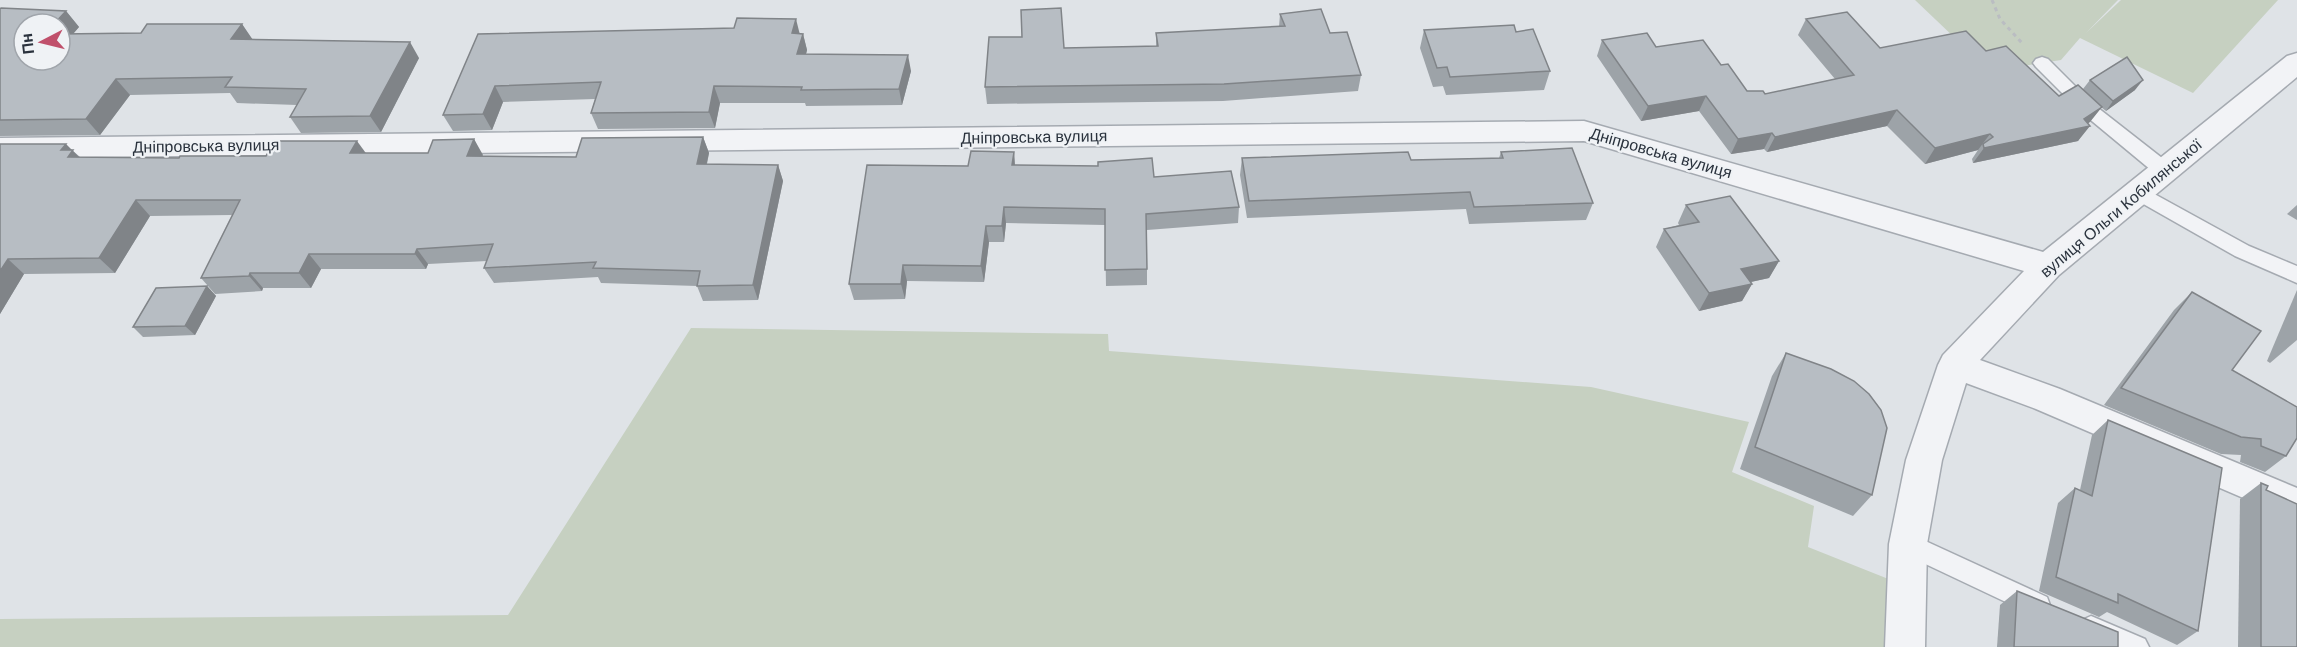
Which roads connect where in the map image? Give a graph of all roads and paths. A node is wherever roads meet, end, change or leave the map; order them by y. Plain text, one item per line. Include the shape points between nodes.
1 (1992, 0) edge
2 (2297, 62) edge
3 (2042, 63) joint
4 (0, 148) edge
5 (2164, 170) junction
6 (2138, 192) junction
7 (2048, 266) junction
8 (2297, 275) edge
9 (1955, 365) junction
10 (2297, 505) edge
11 (1908, 544) junction
12 (1905, 647) edge
13 (2136, 647) edge

1 - 3 path via 2000,19
2 - 5 street, вулиця Ольги Кобилянської
3 - 5 lane via 2087,108
4 - 7 street, Дніпровська вулиця via 1584,131
5 - 6 street, вулиця Ольги Кобилянської
6 - 7 street, вулиця Ольги Кобилянської
6 - 8 lane via 2242,251
7 - 9 street, вулиця Ольги Кобилянської
9 - 10 street via 2048,399
9 - 11 street, вулиця Ольги Кобилянської via 1924,460
11 - 12 street, вулиця Ольги Кобилянської
11 - 13 lane

